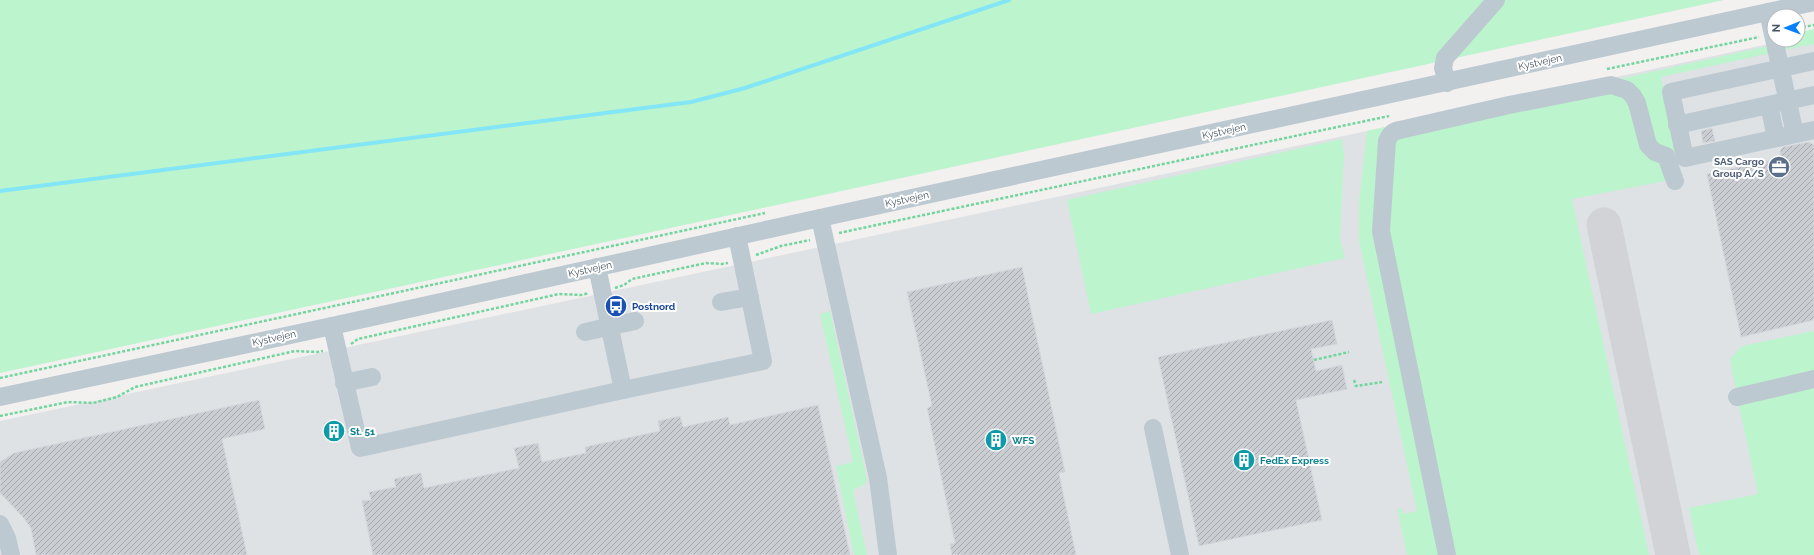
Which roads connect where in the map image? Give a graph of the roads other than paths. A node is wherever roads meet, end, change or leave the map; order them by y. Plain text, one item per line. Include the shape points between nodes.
1 (1496, 0) edge
2 (1814, 2) edge
3 (1786, 8) edge
4 (1766, 12) edge
5 (1775, 48) edge
6 (1814, 61) edge
7 (1780, 68) junction
8 (1447, 83) junction
9 (1814, 95) edge
10 (1788, 100) junction
11 (1769, 105) junction
12 (1677, 125) junction
13 (1814, 130) edge
14 (1795, 134) junction
15 (1776, 138) junction
16 (1675, 181) dead end
17 (820, 218) junction
18 (737, 236) junction
19 (597, 267) junction
20 (750, 297) junction
21 (721, 302) dead end
22 (635, 321) dead end
23 (332, 326) junction
24 (609, 327) junction
25 (585, 332) dead end
26 (372, 377) dead end
27 (1814, 379) edge
28 (344, 383) junction
29 (623, 390) junction
30 (0, 397) edge
31 (1737, 397) dead end
32 (1153, 428) dead end
33 (0, 524) edge
34 (11, 555) edge
35 (888, 555) edge
36 (1180, 555) edge
37 (1448, 555) edge

1 - 8 street via 1445,58 1443,68
2 - 3 street, Kystvejen
4 - 8 street, Kystvejen
5 - 7 street
6 - 7 street
7 - 10 street
7 - 12 street via 1671,92
8 - 17 street, Kystvejen
9 - 10 street
10 - 11 street
10 - 14 street
11 - 12 street
11 - 15 street
12 - 15 street via 1685,158
13 - 14 street
14 - 15 street
16 - 37 street via 1666,156 1655,152 1648,145 1637,103 1627,90 1620,86 1603,86 1509,105 1400,130 1389,137 1381,231
17 - 18 street, Kystvejen
17 - 35 street via 878,478
18 - 19 street, Kystvejen
18 - 20 street
19 - 23 street, Kystvejen
19 - 24 street
20 - 21 street
20 - 29 street via 764,361
22 - 24 street
23 - 28 street
23 - 30 street, Kystvejen
24 - 25 street
24 - 29 street
26 - 28 street
27 - 31 street
28 - 29 street via 360,448
32 - 36 street
33 - 34 street

